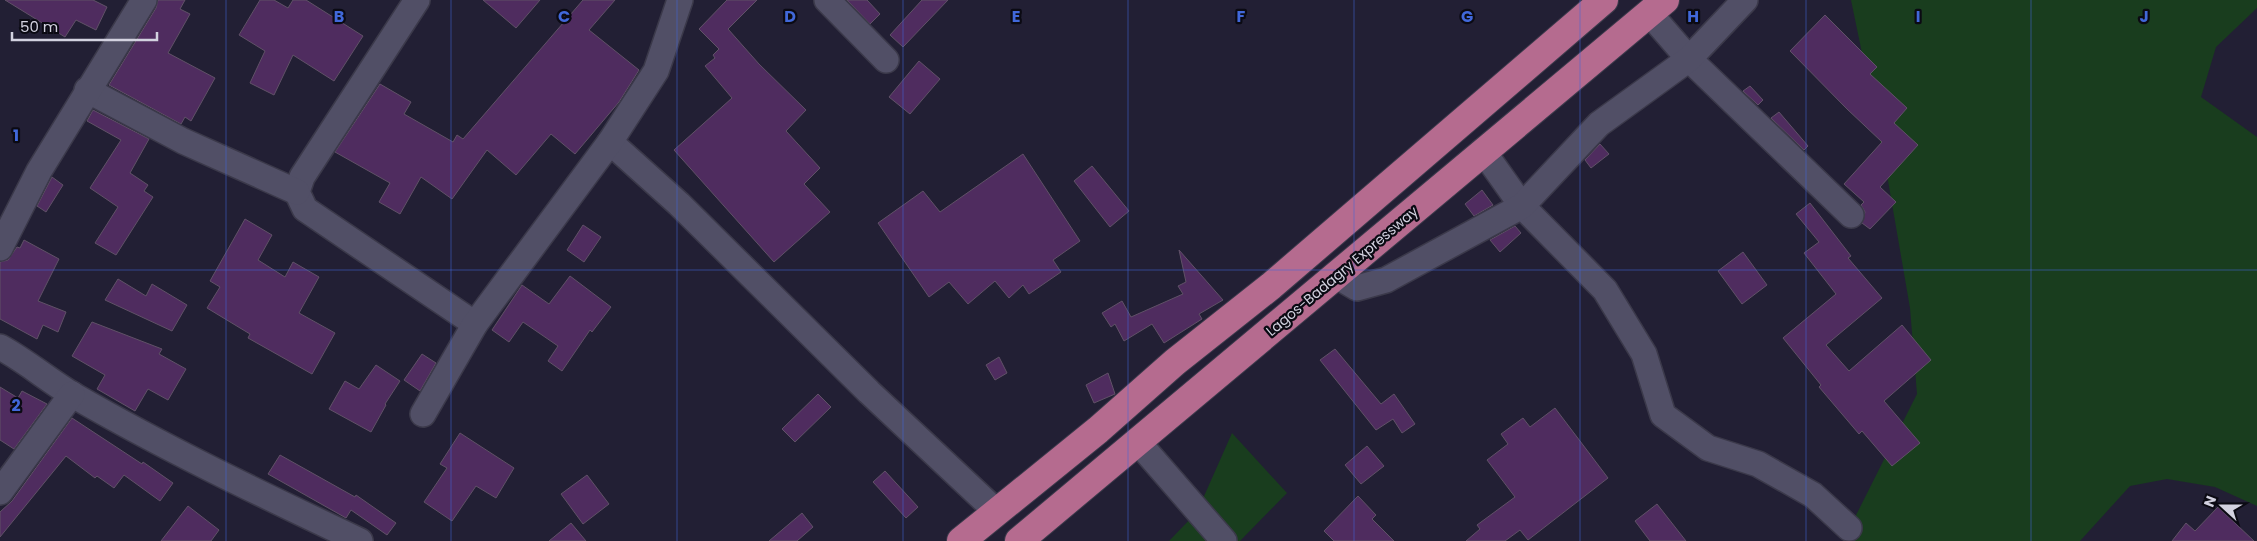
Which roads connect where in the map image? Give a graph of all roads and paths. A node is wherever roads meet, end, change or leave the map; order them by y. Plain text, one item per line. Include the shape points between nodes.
1 (144, 0) edge
2 (417, 0) edge
3 (680, 0) edge
4 (827, 0) edge
5 (1604, 0) edge
6 (1745, 0) edge
7 (1657, 7) edge
8 (1689, 59) junction
9 (886, 60) dead end
10 (87, 90) junction
11 (610, 142) junction
12 (1483, 151) junction
13 (297, 192) junction
14 (1522, 206) junction
15 (1851, 215) dead end
16 (0, 248) edge
17 (1335, 275) junction
18 (475, 324) junction
19 (0, 347) edge
20 (72, 394) junction
21 (422, 414) dead end
22 (1137, 441) junction
23 (0, 492) edge
24 (996, 511) junction
25 (1849, 528) dead end
26 (360, 541) edge
27 (961, 541) edge
28 (1018, 541) edge
29 (1224, 541) edge

1 - 10 street
2 - 13 street via 302,177
3 - 11 street via 656,71
4 - 9 street
5 - 24 highway via 1271,286
6 - 8 street
7 - 8 street
7 - 12 highway, Lagos-Badagry Expressway
8 - 14 street via 1598,124
8 - 15 street
10 - 13 street via 183,141
10 - 16 street via 39,170
11 - 18 street
11 - 24 street via 680,204 869,392
12 - 14 street
12 - 17 highway, Lagos-Badagry Expressway via 1391,232
13 - 18 street via 305,209
14 - 17 street via 1386,280 1357,288
14 - 25 street via 1605,290 1644,354 1663,415 1708,448 1758,464 1813,495
17 - 22 highway, Lagos-Badagry Expressway
18 - 21 street
19 - 20 street
20 - 23 street
20 - 26 street via 245,487
22 - 28 highway, Lagos-Badagry Expressway
22 - 29 street
24 - 27 highway

